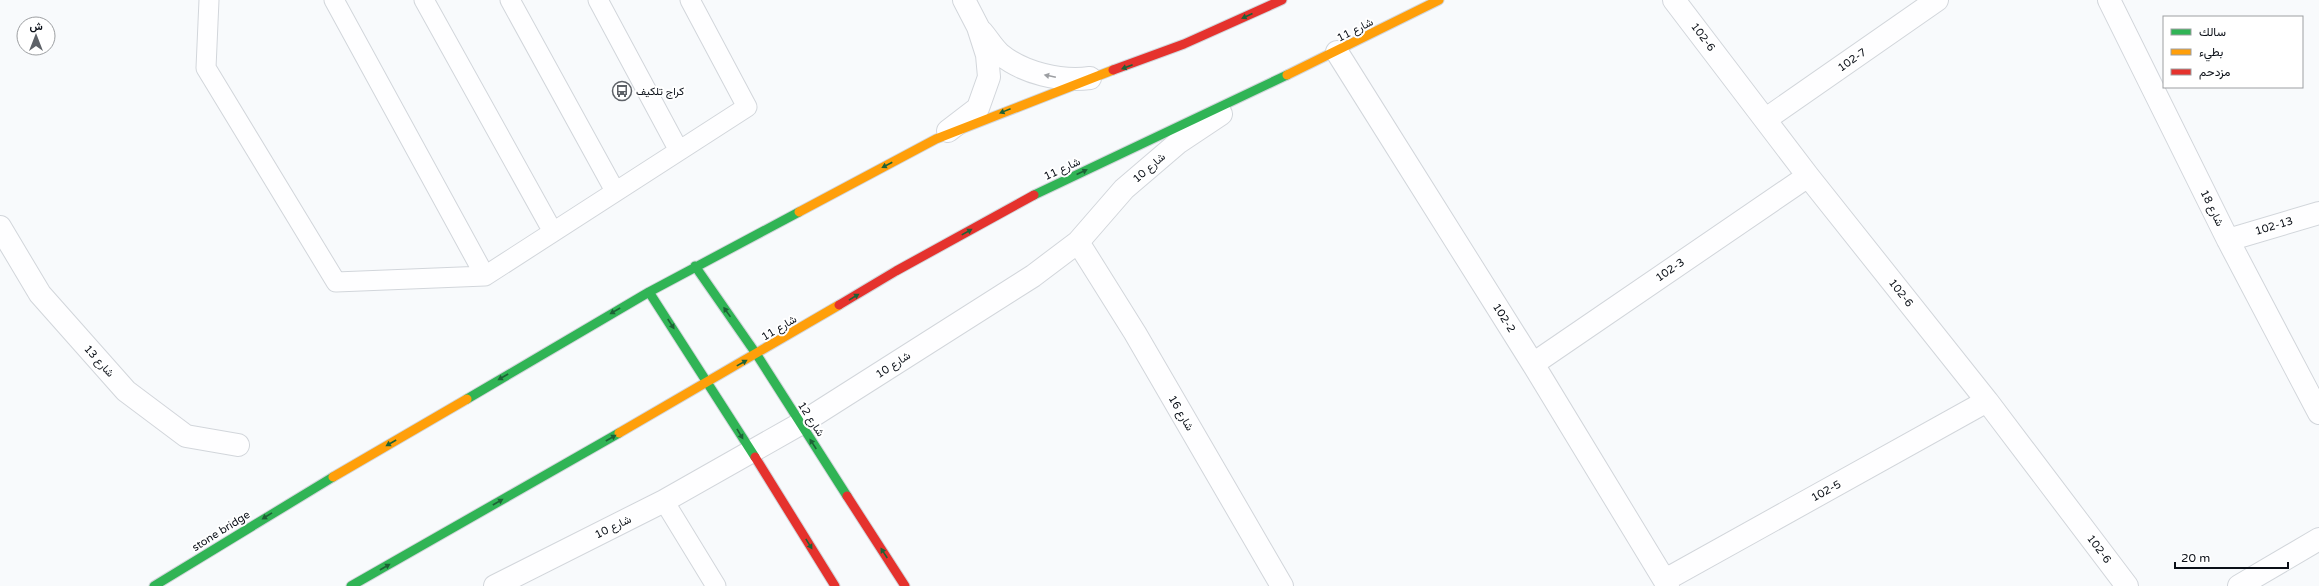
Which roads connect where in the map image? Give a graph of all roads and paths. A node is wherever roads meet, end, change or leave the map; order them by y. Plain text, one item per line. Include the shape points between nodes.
1 (209, 0) edge
2 (334, 0) edge
3 (424, 0) edge
4 (510, 0) edge
5 (598, 0) edge
6 (690, 0) edge
7 (964, 0) edge
8 (1282, 0) edge
9 (1439, 0) edge
10 (1674, 0) edge
11 (1937, 0) edge
12 (2109, 0) edge
13 (978, 27) junction
14 (1337, 52) junction
15 (1102, 76) junction
16 (1255, 91) junction
17 (1766, 119) junction
18 (936, 139) junction
19 (678, 149) junction
20 (1808, 176) junction
21 (615, 191) junction
22 (2319, 213) edge
23 (0, 227) edge
24 (553, 232) junction
25 (2228, 240) junction
26 (1078, 242) junction
27 (695, 266) junction
28 (485, 276) junction
29 (649, 292) junction
30 (757, 355) junction
31 (1533, 364) junction
32 (708, 382) junction
33 (1987, 401) junction
34 (2319, 414) edge
35 (800, 424) junction
36 (238, 445) dead end
37 (751, 452) junction
38 (664, 501) junction
39 (2319, 539) edge
40 (1666, 583) edge
41 (154, 586) edge
42 (351, 586) edge
43 (495, 586) edge
44 (716, 586) edge
45 (835, 586) edge
46 (905, 586) edge
47 (1282, 586) edge
48 (2127, 586) edge
49 (2239, 586) edge

1 - 28 lane via 206,68 336,282
2 - 28 lane
3 - 24 lane
4 - 21 lane
5 - 19 lane
6 - 19 lane via 747,107
7 - 13 street
8 -> 15 main road via 1184,44
9 - 14 main road, شارع 11
10 - 17 street, 102-6
11 - 17 street, 102-7
12 - 25 street, شارع 18
15 -> 13 street via 1072,81 1035,72 1000,54
13 - 18 street via 987,55 989,78 978,108
14 - 16 main road, شارع 11
14 - 31 street, 102-2
15 -> 18 main road
16 - 26 street, شارع 10 via 1180,142 1124,189
30 -> 16 main road, شارع 11 via 896,271 1036,194
17 - 20 street, 102-6
18 -> 27 main road
19 - 21 lane
20 - 31 street, 102-3
20 - 33 street, 102-6
21 - 24 lane
22 - 25 street, 102-13
23 - 36 street, شارع 13 via 40,294 126,391 186,436
24 - 28 lane
25 - 34 street, شارع 18
26 - 35 street, شارع 10 via 1033,276
26 - 47 street, شارع 16 via 1135,333
27 - 29 main road
30 -> 27 main road, شارع 12
29 -> 32 main road
29 -> 41 main road, stone bridge via 300,496
32 -> 30 main road, شارع 11
30 - 35 main road, شارع 12
31 - 40 street, 102-2
32 -> 37 main road
42 -> 32 main road, شارع 11
33 - 40 street, 102-5
33 - 48 street, 102-6
35 - 37 street, شارع 10
46 -> 35 main road, شارع 12
37 - 38 street, شارع 10
37 -> 45 main road
38 - 43 street, شارع 10
38 - 44 lane
39 - 49 street

